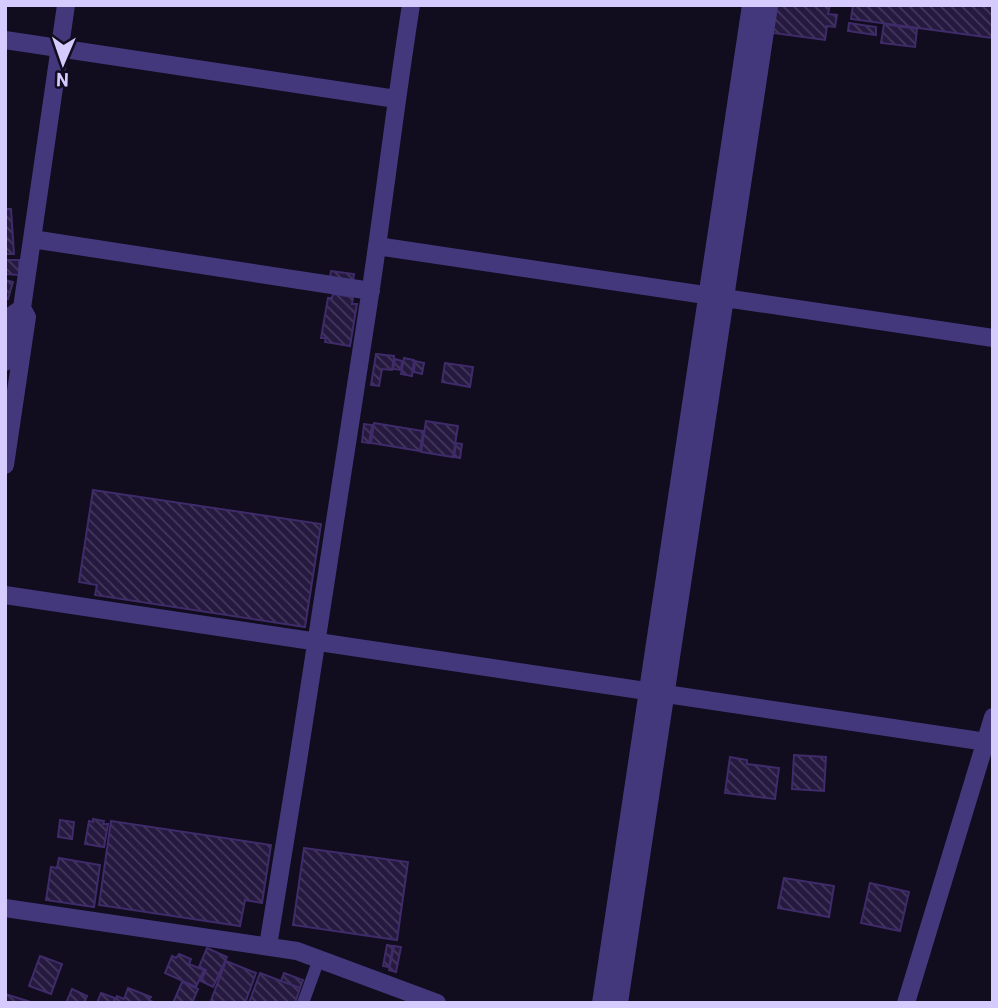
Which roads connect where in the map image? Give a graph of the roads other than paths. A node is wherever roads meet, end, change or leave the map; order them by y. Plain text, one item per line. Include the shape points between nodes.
1 (65, 5) edge
2 (411, 5) edge
3 (751, 5) edge
4 (769, 5) edge
5 (5, 40) edge
6 (59, 48) junction
7 (396, 99) junction
8 (32, 239) junction
9 (377, 246) junction
10 (371, 291) junction
11 (707, 295) junction
12 (725, 298) junction
13 (13, 307) edge
14 (993, 338) edge
15 (5, 362) edge
16 (5, 466) edge
17 (5, 595) edge
18 (317, 642) junction
19 (648, 691) junction
20 (666, 694) junction
21 (993, 717) edge
22 (989, 743) edge
23 (5, 908) edge
24 (268, 946) junction
25 (319, 959) junction
26 (303, 1003) edge
27 (437, 1003) edge
28 (601, 1003) edge
29 (619, 1003) edge
30 (906, 1003) edge

1 - 6 street
2 - 7 street
3 - 11 street
4 - 12 street
5 - 6 street
6 - 7 street
6 - 8 street
7 - 9 street
8 - 10 street
8 - 13 street
9 - 10 street
9 - 11 street
10 - 18 street
11 - 12 street
11 - 19 street
12 - 14 street
12 - 20 street
13 - 15 street
13 - 16 street via 27,317
17 - 18 street
18 - 19 street
18 - 24 street
19 - 20 street
19 - 28 street
20 - 22 street
20 - 29 street
21 - 22 street
22 - 30 street
23 - 24 street
24 - 25 street
25 - 26 lane
25 - 27 street

